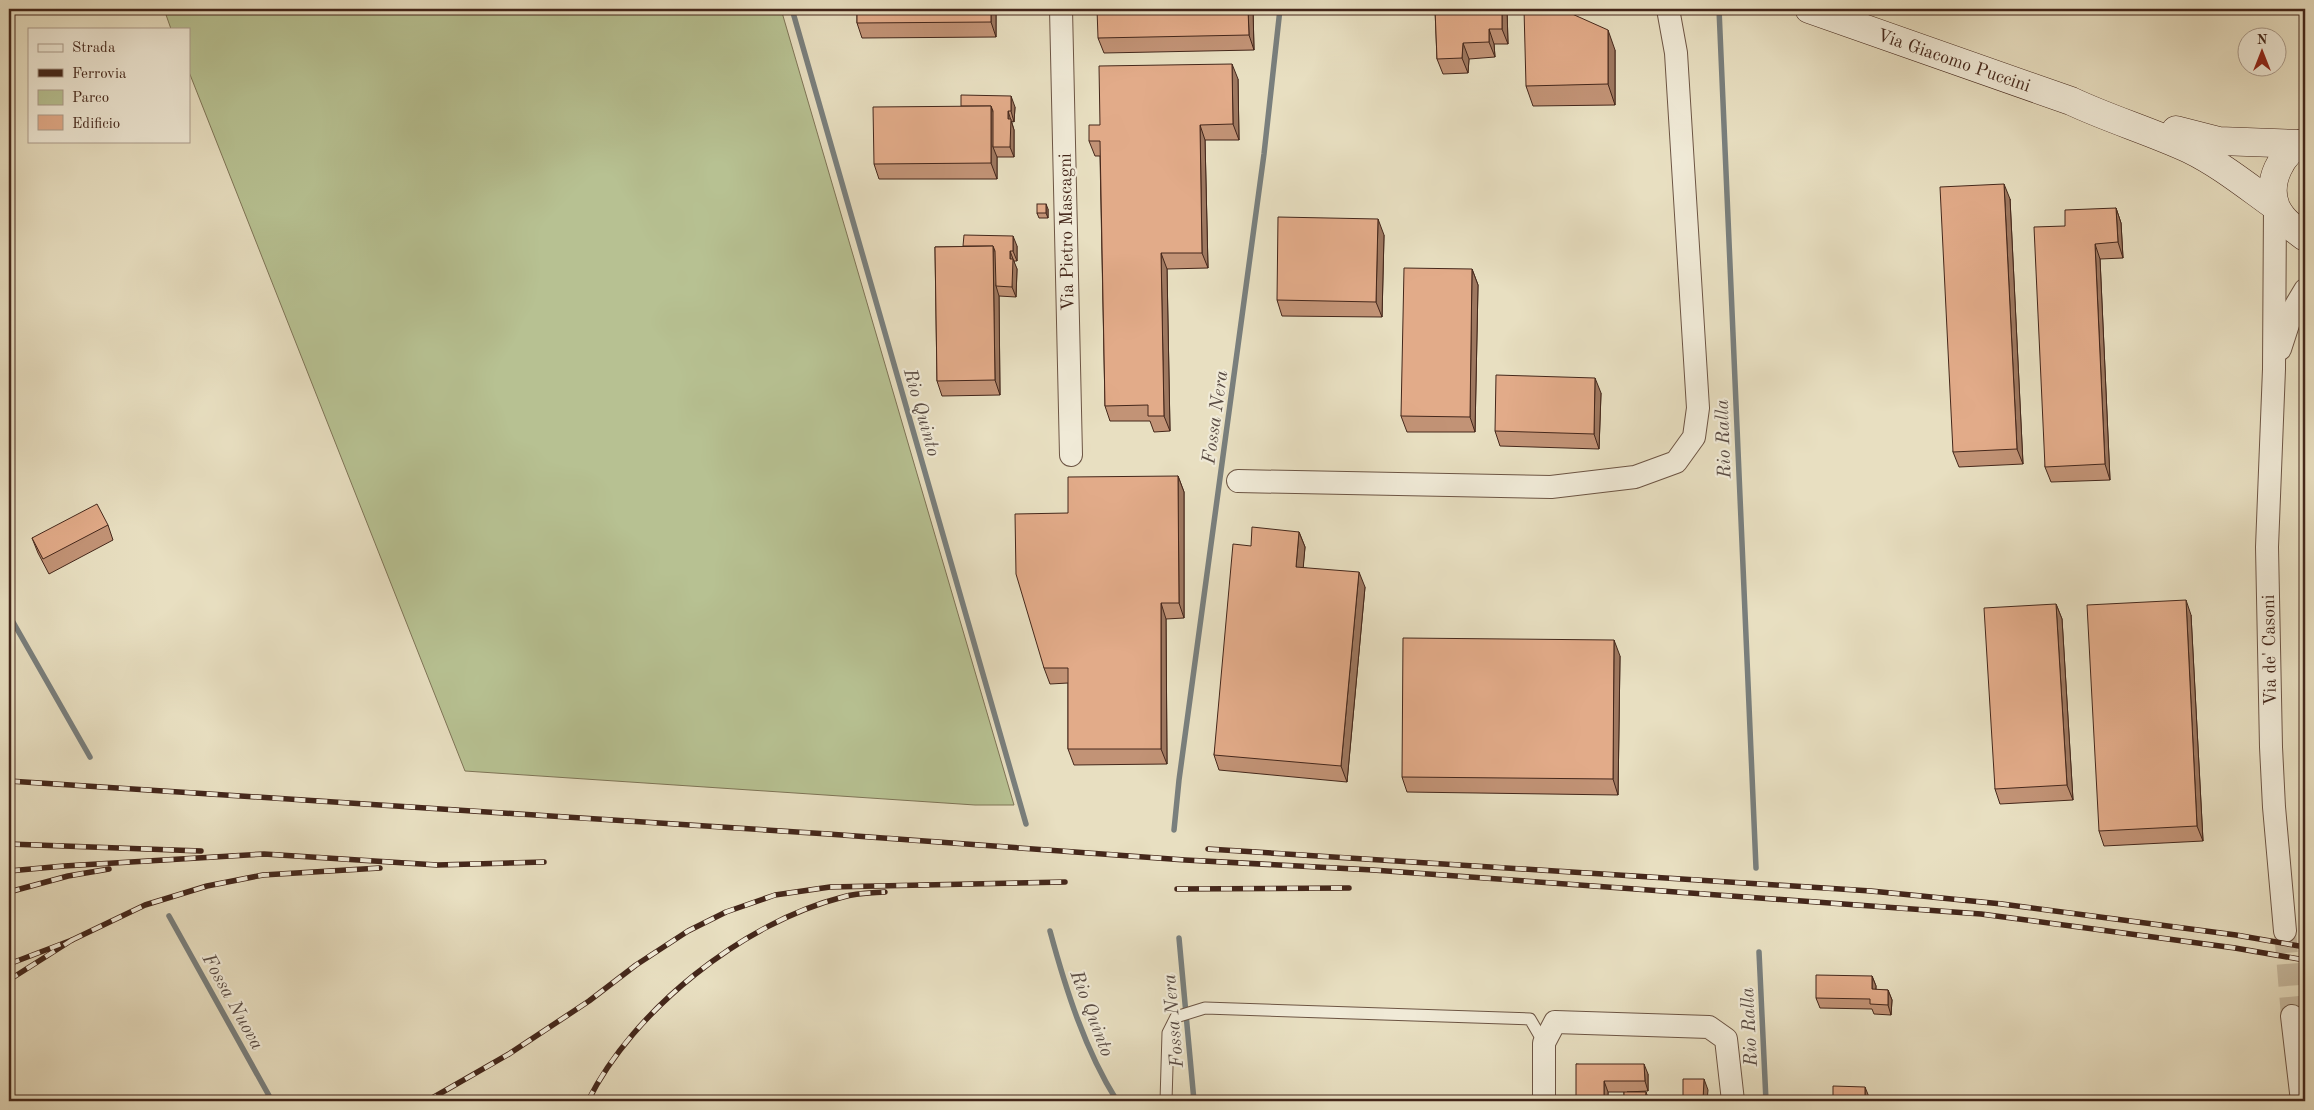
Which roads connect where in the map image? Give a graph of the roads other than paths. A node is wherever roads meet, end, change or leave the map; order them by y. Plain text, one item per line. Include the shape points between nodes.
1 (1061, 9) edge
2 (1668, 9) edge
3 (1809, 9) edge
4 (2071, 101) junction
5 (2303, 143) edge
6 (2276, 206) junction
7 (2305, 237) edge
8 (2305, 290) edge
9 (2274, 369) junction
10 (1070, 455) dead end
11 (1238, 481) dead end
12 (2285, 931) tunnel mouth
13 (2292, 1016) tunnel mouth
14 (1544, 1042) junction
15 (1166, 1101) edge
16 (1544, 1101) edge
17 (1733, 1101) edge
18 (2302, 1101) edge

1 - 10 street, Via Pietro Mascagni
2 - 11 street via 1676,53 1698,408 1694,437 1676,462 1635,477 1551,487
3 - 4 main road, Via Giacomo Puccini
4 - 5 main road, Via Giacomo Puccini via 2201,138 2238,143
4 - 6 main road, Via Giacomo Puccini via 2187,148 2218,164
5 - 6 main road, Via Giacomo Puccini via 2291,150 2279,165 2273,186
6 - 7 main road, Via Giacomo Puccini via 2288,223
6 - 9 street, Via de' Casoni
8 - 9 street, Via de' Casoni via 2290,318
9 - 12 street, Via de' Casoni via 2267,547 2269,681 2274,807
13 - 18 street
14 - 15 lane via 1530,1019 1205,1008 1176,1018 1168,1033
14 - 16 street
14 - 17 street via 1555,1022 1709,1027 1726,1039

